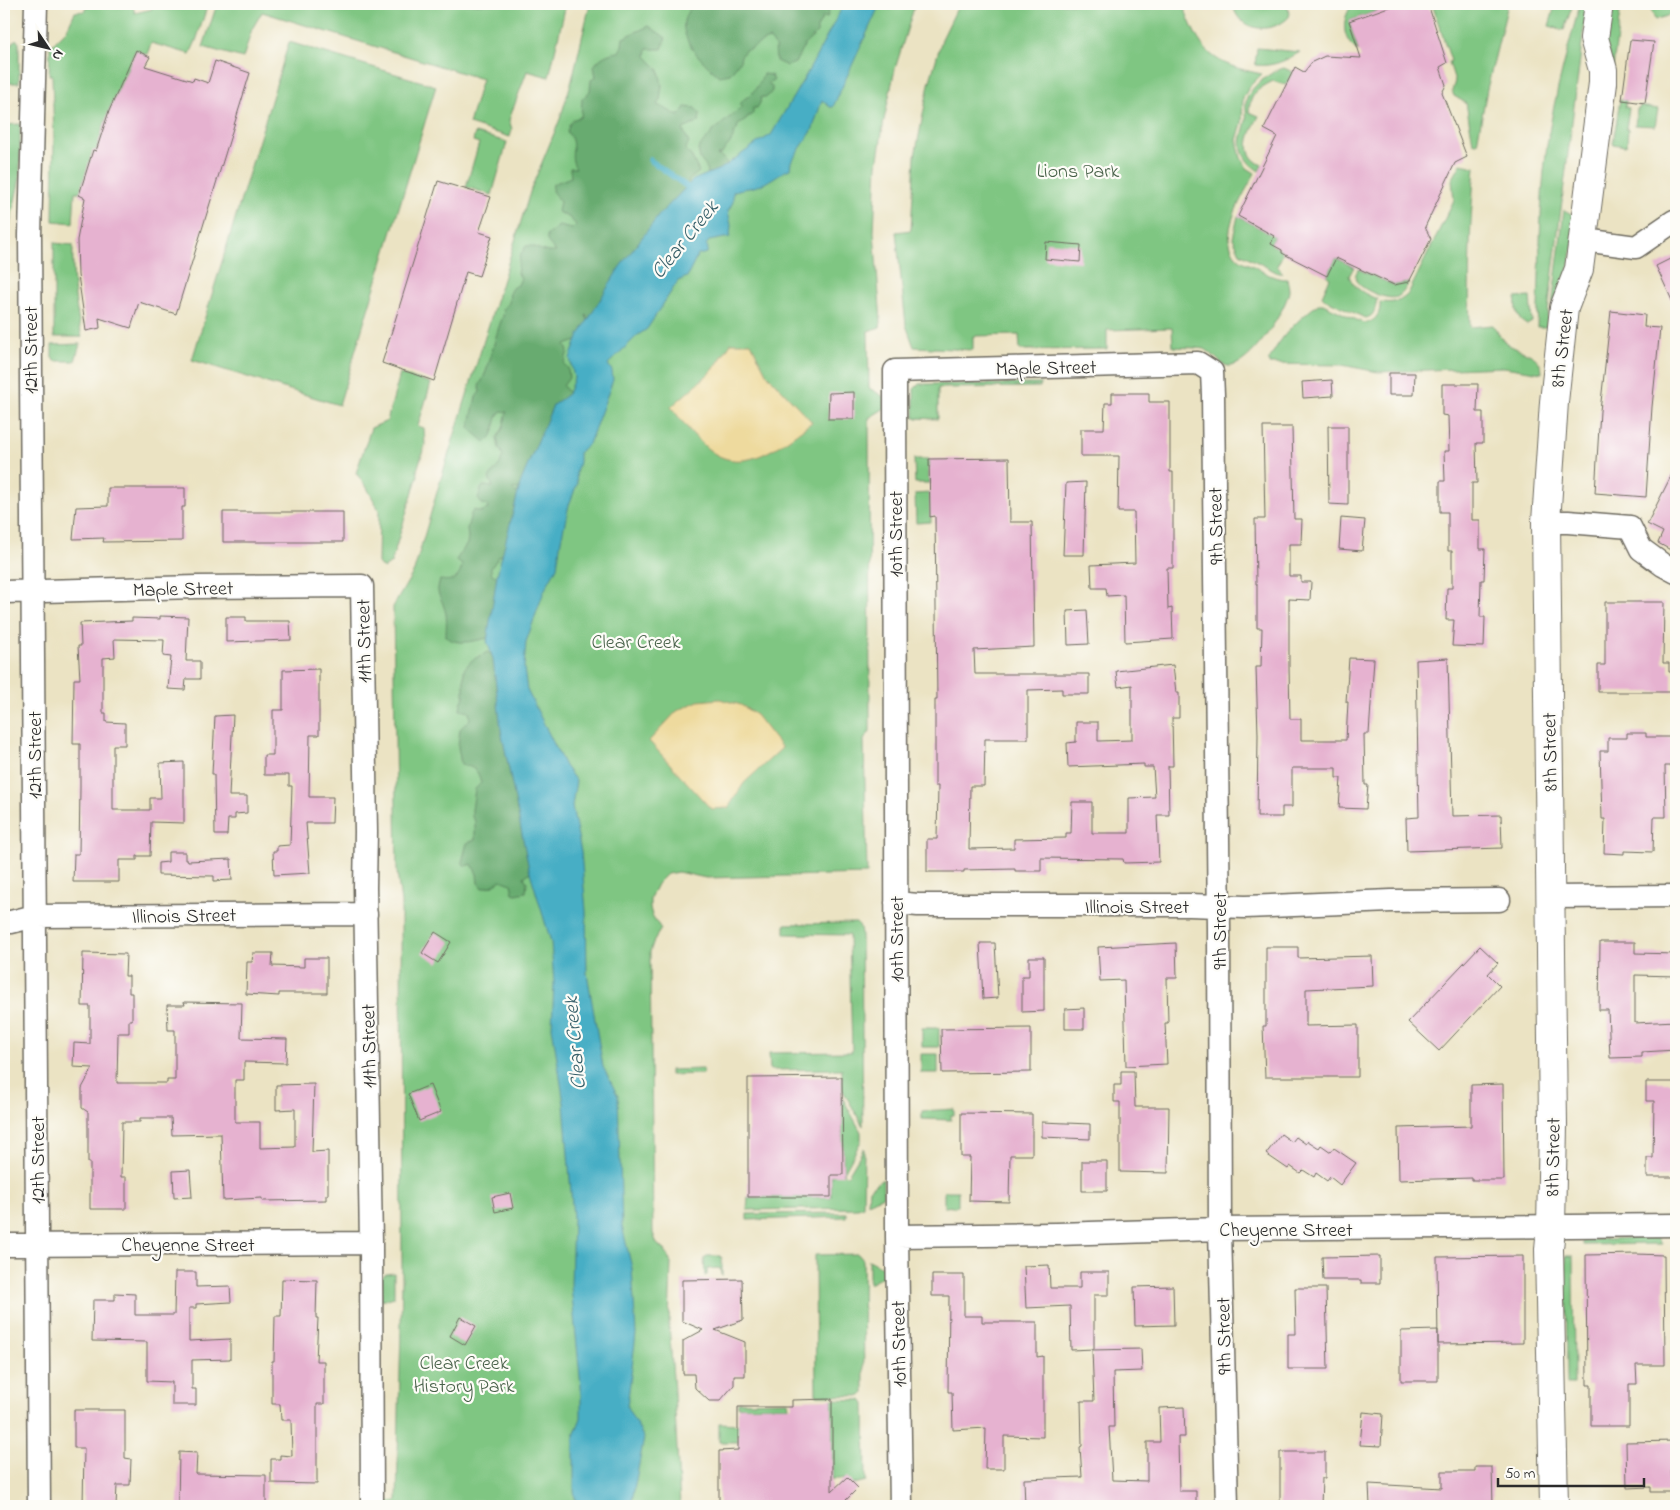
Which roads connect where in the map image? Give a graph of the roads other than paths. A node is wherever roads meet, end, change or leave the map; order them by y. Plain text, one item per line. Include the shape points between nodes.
1 (36, 4) edge
2 (1599, 4) edge
3 (1676, 221) edge
4 (1584, 240) junction
5 (1198, 363) joint
6 (895, 371) joint
7 (1546, 522) junction
8 (1676, 572) edge
9 (362, 586) joint
10 (32, 591) junction
11 (4, 592) edge
12 (1676, 896) edge
13 (1551, 897) junction
14 (1499, 900) dead end
15 (896, 903) junction
16 (1218, 906) junction
17 (366, 914) junction
18 (35, 916) junction
19 (4, 922) edge
20 (1676, 1225) edge
21 (1552, 1227) junction
22 (1220, 1229) junction
23 (897, 1236) junction
24 (371, 1243) junction
25 (4, 1245) edge
26 (38, 1245) junction
27 (39, 1506) edge
28 (372, 1506) edge
29 (901, 1506) edge
30 (1227, 1506) edge
31 (1554, 1506) edge

1 - 10 street, 12th Street via 30,235
2 - 4 street, 8th Street via 1594,38 1603,70
3 - 4 street via 1636,247
4 - 7 street, 8th Street via 1579,269 1564,308
5 - 6 street, Maple Street
5 - 16 street, 9th Street via 1212,372 1213,395
6 - 15 street, 10th Street
7 - 8 street via 1630,527 1641,549
7 - 13 street, 8th Street
9 - 10 street, Maple Street
9 - 17 street, 11th Street
10 - 11 street, Maple Street
10 - 18 street, 12th Street
12 - 13 street
13 - 21 street, 8th Street
14 - 16 street, Illinois Street
15 - 16 street, Illinois Street
15 - 23 street, 10th Street
16 - 22 street, 9th Street
17 - 18 street, Illinois Street
17 - 24 street, 11th Street
18 - 19 street, Illinois Street
18 - 26 street, 12th Street
20 - 21 street, Cheyenne Street
21 - 22 street, Cheyenne Street
21 - 31 street, 8th Street via 1549,1249
22 - 23 street, Cheyenne Street
22 - 30 street, 9th Street
23 - 29 street, 10th Street
24 - 26 street, Cheyenne Street
24 - 28 street, 11th Street
25 - 26 street, Cheyenne Street
26 - 27 street, 12th Street

